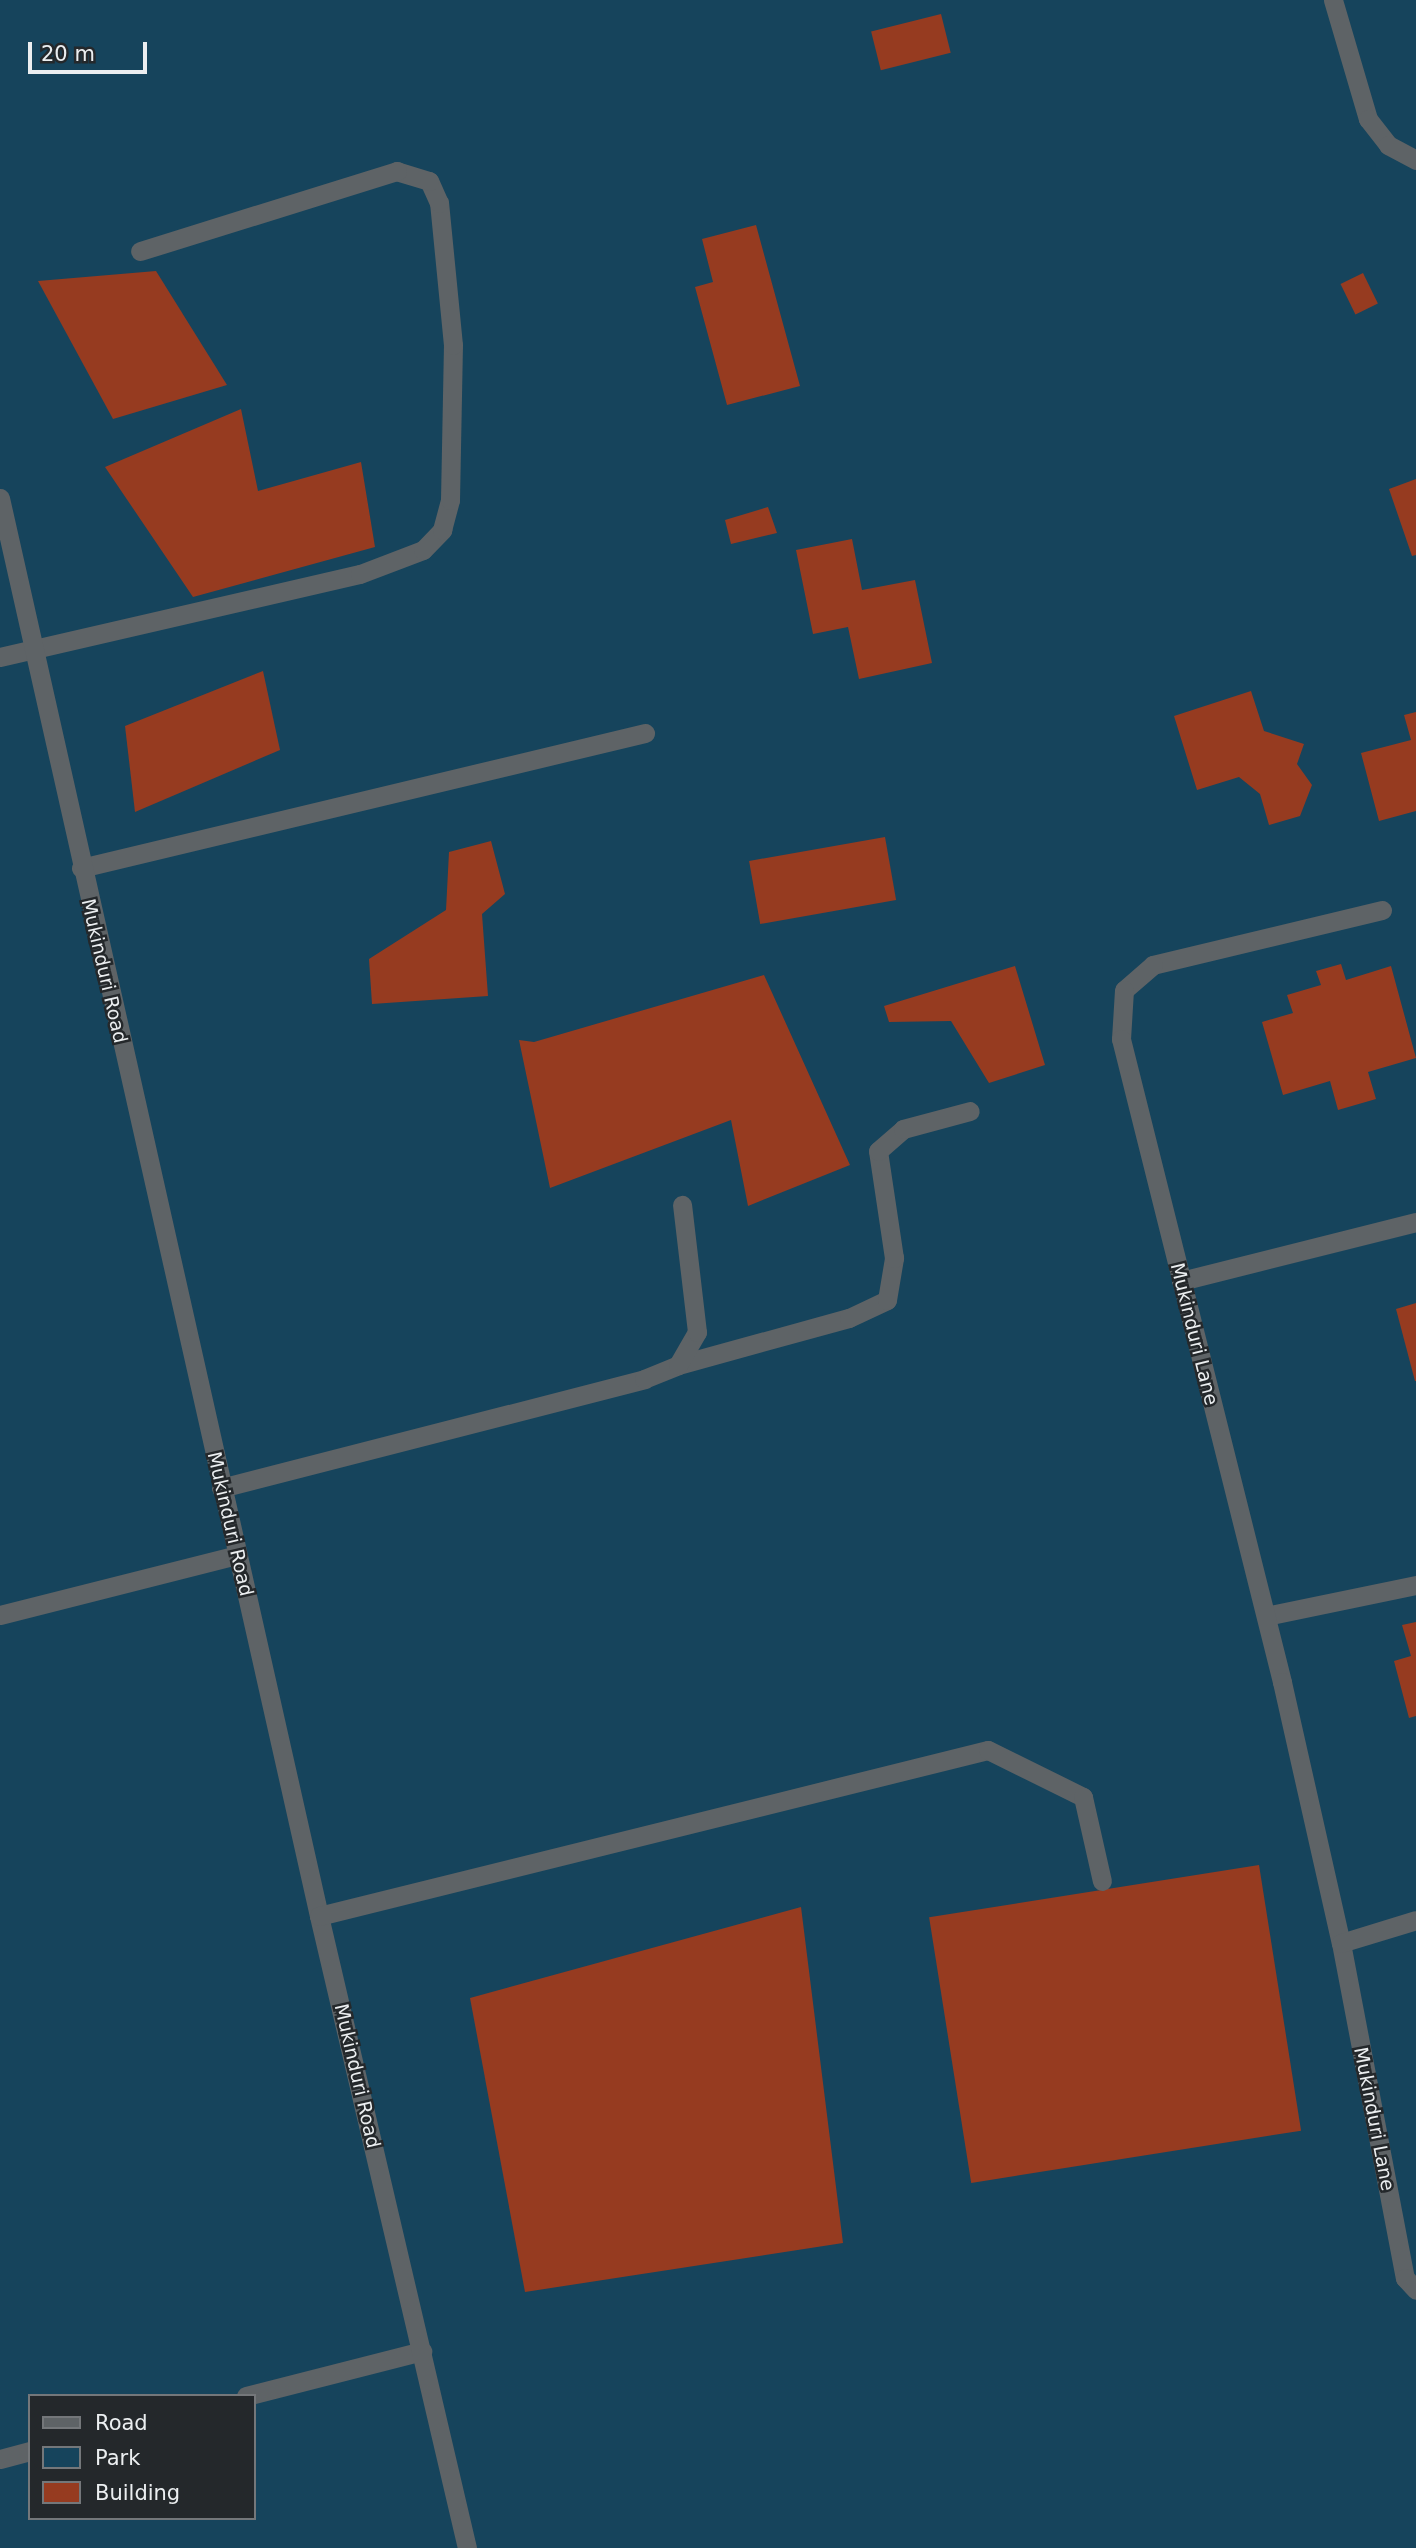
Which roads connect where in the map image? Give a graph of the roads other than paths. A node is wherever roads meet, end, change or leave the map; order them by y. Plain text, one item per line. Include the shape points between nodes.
1 (1332, 0) edge
2 (1416, 160) edge
3 (140, 251) dead end
4 (0, 498) edge
5 (33, 650) junction
6 (0, 657) edge
7 (645, 733) dead end
8 (80, 867) junction
9 (1382, 910) dead end
10 (970, 1111) dead end
11 (682, 1205) dead end
12 (1416, 1222) edge
13 (1181, 1281) junction
14 (678, 1365) junction
15 (222, 1488) junction
16 (237, 1555) junction
17 (1416, 1585) edge
18 (0, 1615) edge
19 (1265, 1616) junction
20 (1102, 1881) dead end
21 (319, 1916) junction
22 (1416, 1920) edge
23 (1341, 1943) junction
24 (1416, 2290) edge
25 (422, 2351) junction
26 (254, 2394) edge
27 (28, 2452) edge
28 (0, 2459) edge
29 (467, 2548) edge

1 - 2 street via 1368,119 1388,145
3 - 5 street via 397,171 429,181 439,203 453,345 450,500 442,530 423,551 359,574
4 - 5 street, Mukinduri Road
5 - 6 street
5 - 8 street, Mukinduri Road
7 - 8 street
8 - 15 street, Mukinduri Road
9 - 13 street, Mukinduri Lane via 1153,965 1124,990 1121,1040
10 - 14 street via 903,1129 878,1151 894,1258 887,1300 849,1318
11 - 14 street via 697,1332
12 - 13 street
13 - 19 street, Mukinduri Lane
14 - 15 street via 644,1379
15 - 16 street, Mukinduri Road
16 - 18 street
16 - 21 street, Mukinduri Road
17 - 19 street
19 - 23 street, Mukinduri Lane
20 - 21 street via 1083,1797 988,1750
21 - 25 street, Mukinduri Road
22 - 23 street
23 - 24 street, Mukinduri Lane via 1405,2278
25 - 26 street
25 - 29 street, Mukinduri Road
27 - 28 street

